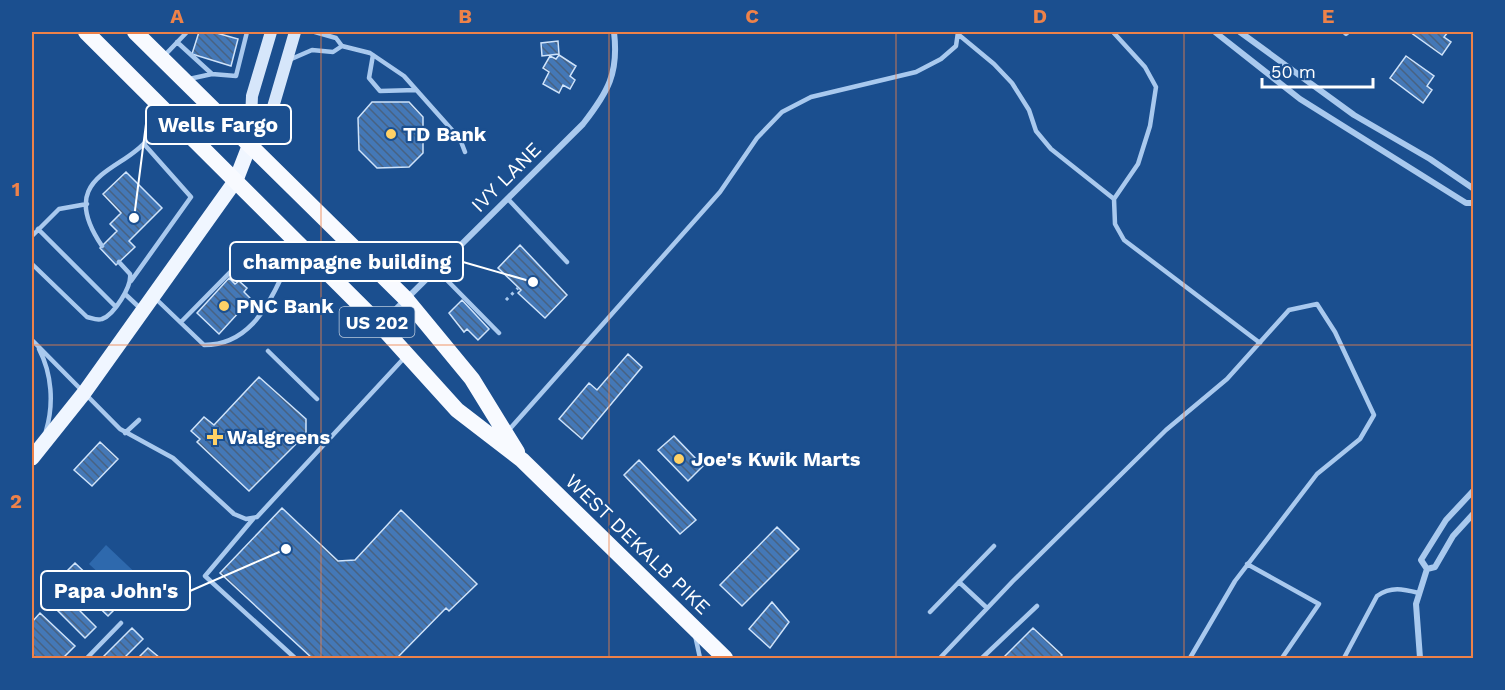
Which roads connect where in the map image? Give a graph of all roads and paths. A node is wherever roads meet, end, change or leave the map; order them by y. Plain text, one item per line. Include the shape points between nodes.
1 (86, 32) edge
2 (135, 32) edge
3 (187, 32) edge
4 (247, 32) edge
5 (271, 32) edge
6 (295, 32) edge
7 (315, 32) edge
8 (614, 32) edge
9 (1113, 32) edge
10 (1215, 32) edge
11 (1240, 32) edge
12 (958, 33) edge
13 (177, 42) junction
14 (342, 46) junction
15 (373, 55) junction
16 (162, 57) junction
17 (286, 61) junction
18 (213, 74) junction
19 (184, 79) junction
20 (144, 90) junction
21 (416, 90) junction
22 (144, 144) junction
23 (250, 144) junction
24 (465, 152) dead end
25 (236, 180) junction
26 (1473, 189) edge
27 (508, 199) junction
28 (1114, 199) junction
29 (1473, 203) edge
30 (87, 204) junction
31 (38, 229) junction
32 (32, 236) edge
33 (102, 246) dead end
34 (305, 249) junction
35 (250, 252) dead end
36 (119, 262) dead end
37 (567, 262) dead end
38 (32, 264) edge
39 (273, 268) dead end
40 (436, 269) junction
41 (282, 275) junction
42 (131, 281) junction
43 (518, 288) dead end
44 (125, 294) junction
45 (153, 296) junction
46 (406, 299) junction
47 (506, 300) dead end
48 (115, 306) junction
49 (143, 311) junction
50 (181, 322) junction
51 (380, 325) junction
52 (499, 333) dead end
53 (34, 342) edge
54 (1260, 343) junction
55 (268, 351) dead end
56 (407, 355) junction
57 (84, 393) junction
58 (317, 399) dead end
59 (139, 420) dead end
60 (125, 433) junction
61 (502, 437) junction
62 (42, 446) junction
63 (32, 458) edge
64 (1473, 490) edge
65 (1473, 513) edge
66 (253, 519) junction
67 (994, 546) dead end
68 (1247, 564) junction
69 (1427, 569) junction
70 (959, 582) junction
71 (1419, 593) junction
72 (1037, 606) dead end
73 (987, 608) junction
74 (930, 612) dead end
75 (121, 623) dead end
76 (693, 627) junction
77 (87, 658) edge
78 (296, 658) edge
79 (700, 658) edge
80 (725, 658) edge
81 (940, 658) edge
82 (982, 658) edge
83 (1190, 658) edge
84 (1282, 658) edge
85 (1344, 658) edge
86 (1420, 658) edge

1 - 20 highway, WEST DEKALB PIKE / US 202
2 - 16 highway, WEST DEKALB PIKE / US 202
3 - 13 lane
4 - 18 lane via 236,76
5 - 23 main road via 252,96
6 - 17 main road
7 - 14 lane via 336,38
8 - 27 street, IVY LANE via 613,75 605,96 583,124
9 - 28 lane via 1145,67 1156,87 1150,126 1138,164
10 - 29 street via 1300,99 1466,203
11 - 26 street via 1354,115
12 - 28 lane via 1012,84 1029,110 1036,131 1051,149
12 - 61 lane via 956,46 916,72 811,97 782,112 757,138 720,192
13 - 16 lane
13 - 18 lane
14 - 15 lane
14 - 17 lane via 333,52 312,50
15 - 21 lane via 404,76
15 - 21 lane via 369,78 380,91
16 - 19 highway, WEST DEKALB PIKE / US 202
17 - 23 main road via 271,114
18 - 19 lane
19 - 23 highway, WEST DEKALB PIKE / US 202
20 - 22 lane via 154,117
20 - 25 highway, WEST DEKALB PIKE / US 202
21 - 24 lane via 460,139
22 - 30 lane via 96,177 89,186
22 - 42 lane via 190,197
23 - 25 main road
23 - 46 highway, WEST DEKALB PIKE / US 202
25 - 34 highway, WEST DEKALB PIKE / US 202
25 - 45 main road
27 - 37 lane
27 - 40 street, IVY LANE
28 - 54 lane via 1115,224 1124,240
30 - 31 lane via 59,209
30 - 33 lane via 90,226
31 - 32 lane
31 - 48 lane
34 - 41 lane
34 - 51 highway, WEST DEKALB PIKE / US 202
35 - 50 lane
36 - 42 lane
38 - 48 lane via 87,317 103,319
39 - 41 lane
40 - 46 street, IVY LANE
40 - 52 lane
41 - 50 lane via 280,285 249,329 221,345 204,345
42 - 44 lane
43 - 47 path
44 - 48 lane
44 - 49 lane
45 - 49 main road
45 - 50 lane
46 - 51 street, IVY LANE
46 - 61 highway, WEST DEKALB PIKE / US 202 via 472,379
49 - 57 main road
51 - 56 highway, WEST DEKALB PIKE / US 202
53 - 57 lane
53 - 62 lane via 44,360 51,392
54 - 68 lane via 1289,310 1317,304 1374,415 1359,439 1317,474
54 - 73 lane via 1227,379 1166,430
55 - 58 lane
56 - 61 highway, WEST DEKALB PIKE / US 202 via 457,411
56 - 66 lane
57 - 60 lane
57 - 62 main road
59 - 60 lane
60 - 66 lane via 173,458 234,514
61 - 76 highway, WEST DEKALB PIKE / US 202
62 - 63 main road
64 - 69 street via 1426,549 1421,560
65 - 69 street via 1453,536 1435,567
66 - 78 lane via 205,576
67 - 70 lane
68 - 83 lane
68 - 84 lane via 1320,604
69 - 71 street
70 - 73 lane
70 - 74 lane
71 - 85 lane via 1398,588 1377,596
71 - 86 street via 1416,604
72 - 82 lane
73 - 81 lane
75 - 77 lane
76 - 79 lane
76 - 80 highway, WEST DEKALB PIKE / US 202

